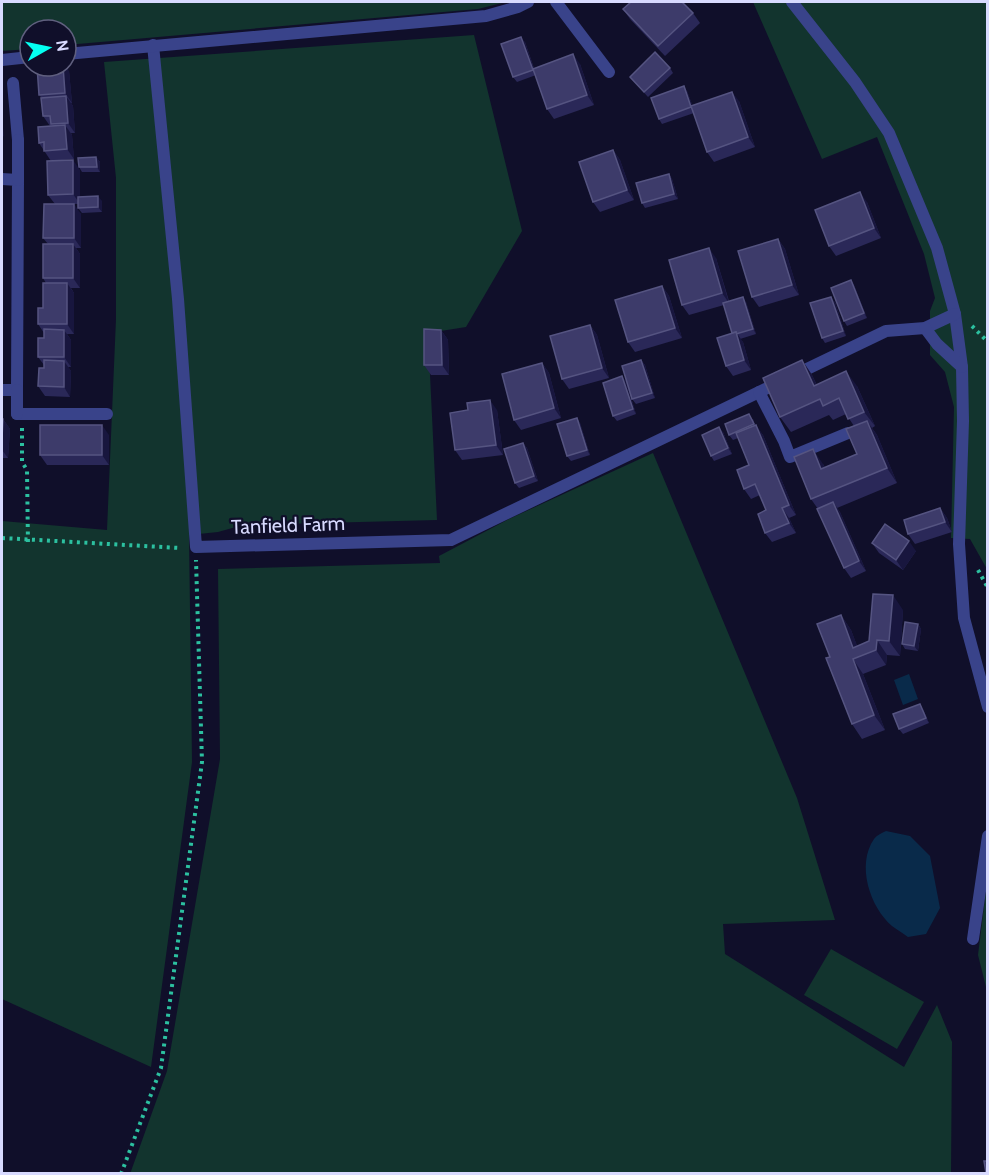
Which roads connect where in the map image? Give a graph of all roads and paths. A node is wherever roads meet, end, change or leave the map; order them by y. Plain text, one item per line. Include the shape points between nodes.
1 (528, 2) edge
2 (556, 2) edge
3 (792, 2) edge
4 (153, 45) junction
5 (78, 53) edge
6 (18, 58) edge
7 (2, 60) edge
8 (609, 72) dead end
9 (13, 83) dead end
10 (2, 179) edge
11 (18, 180) junction
12 (955, 314) junction
13 (925, 328) junction
14 (962, 367) junction
15 (2, 390) edge
16 (17, 390) junction
17 (759, 392) junction
18 (17, 414) junction
19 (107, 414) dead end
20 (848, 433) edge
21 (2, 538) edge
22 (28, 539) junction
23 (28, 545) dead end
24 (196, 547) junction
25 (987, 707) edge
26 (987, 836) edge
27 (973, 939) dead end
28 (121, 1173) edge

1 - 4 street via 486,15
2 - 8 street
3 - 12 street via 855,82 889,133 937,248
4 - 5 street
4 - 24 street via 178,299
6 - 7 street
9 - 11 street
10 - 11 street
11 - 16 street
12 - 13 street, Tanfield Farm
12 - 14 street
13 - 14 street
13 - 17 street, Tanfield Farm via 886,331
14 - 25 street via 959,544 964,618
15 - 16 street
16 - 18 street
17 - 20 street via 790,458
17 - 24 street, Tanfield Farm via 451,540
18 - 19 street
18 - 22 path via 22,422 22,462 27,470
21 - 22 path
22 - 23 path
22 - 24 path
24 - 28 path via 202,762 161,1068
26 - 27 street

